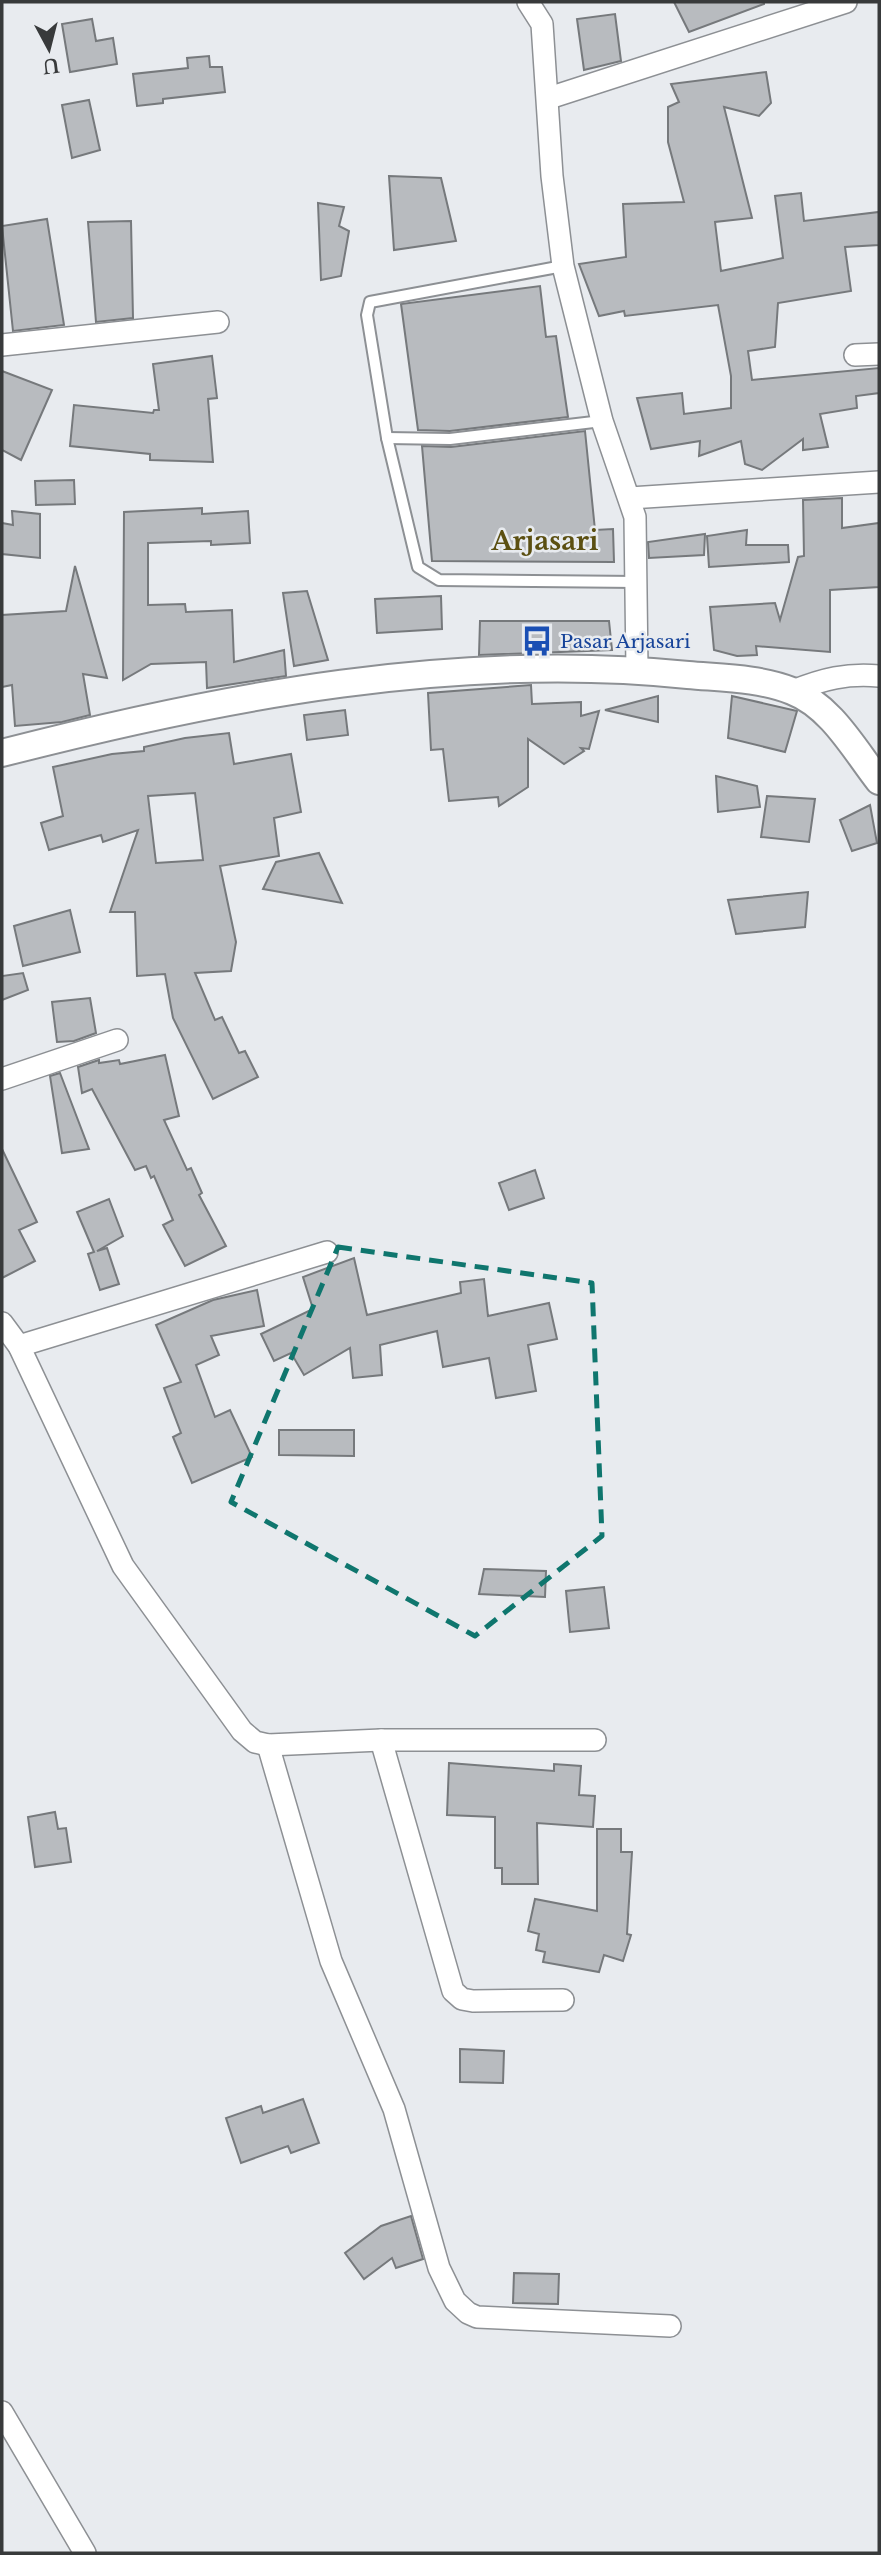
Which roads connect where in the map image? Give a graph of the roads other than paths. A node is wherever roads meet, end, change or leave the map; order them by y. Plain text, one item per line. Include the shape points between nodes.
1 (528, 2) edge
2 (552, 2) edge
3 (846, 2) edge
4 (542, 24) junction
5 (549, 98) junction
6 (563, 266) junction
7 (218, 322) dead end
8 (2, 345) edge
9 (879, 354) edge
10 (855, 355) dead end
11 (602, 421) junction
12 (387, 438) junction
13 (879, 482) edge
14 (630, 498) junction
15 (638, 582) junction
16 (637, 669) junction
17 (879, 676) edge
18 (793, 691) junction
19 (2, 753) edge
20 (879, 781) edge
21 (117, 1040) dead end
22 (2, 1079) edge
23 (327, 1252) dead end
24 (2, 1323) edge
25 (19, 1346) junction
26 (381, 1740) junction
27 (595, 1740) dead end
28 (268, 1745) junction
29 (563, 2000) dead end
30 (670, 2326) dead end
31 (2, 2412) edge
32 (85, 2553) edge

1 - 4 street
2 - 4 street
3 - 5 street
4 - 5 street
5 - 6 street
6 - 11 street
6 - 12 lane via 370,302 367,315
7 - 8 street
9 - 10 street
11 - 12 lane via 450,439
11 - 14 street
12 - 15 lane via 418,567 428,575 439,580
13 - 14 street
14 - 15 street
15 - 16 street
16 - 18 street via 758,682
16 - 19 street via 440,671 246,699 101,727
17 - 18 street via 827,677
18 - 20 street via 824,710
21 - 22 street
23 - 25 street
24 - 25 street
25 - 28 street via 123,1566 235,1723 255,1742
26 - 27 street
26 - 28 street
26 - 29 street via 453,1991 473,2001
28 - 30 street via 331,1961 394,2109 439,2267 455,2301 477,2316
31 - 32 street

